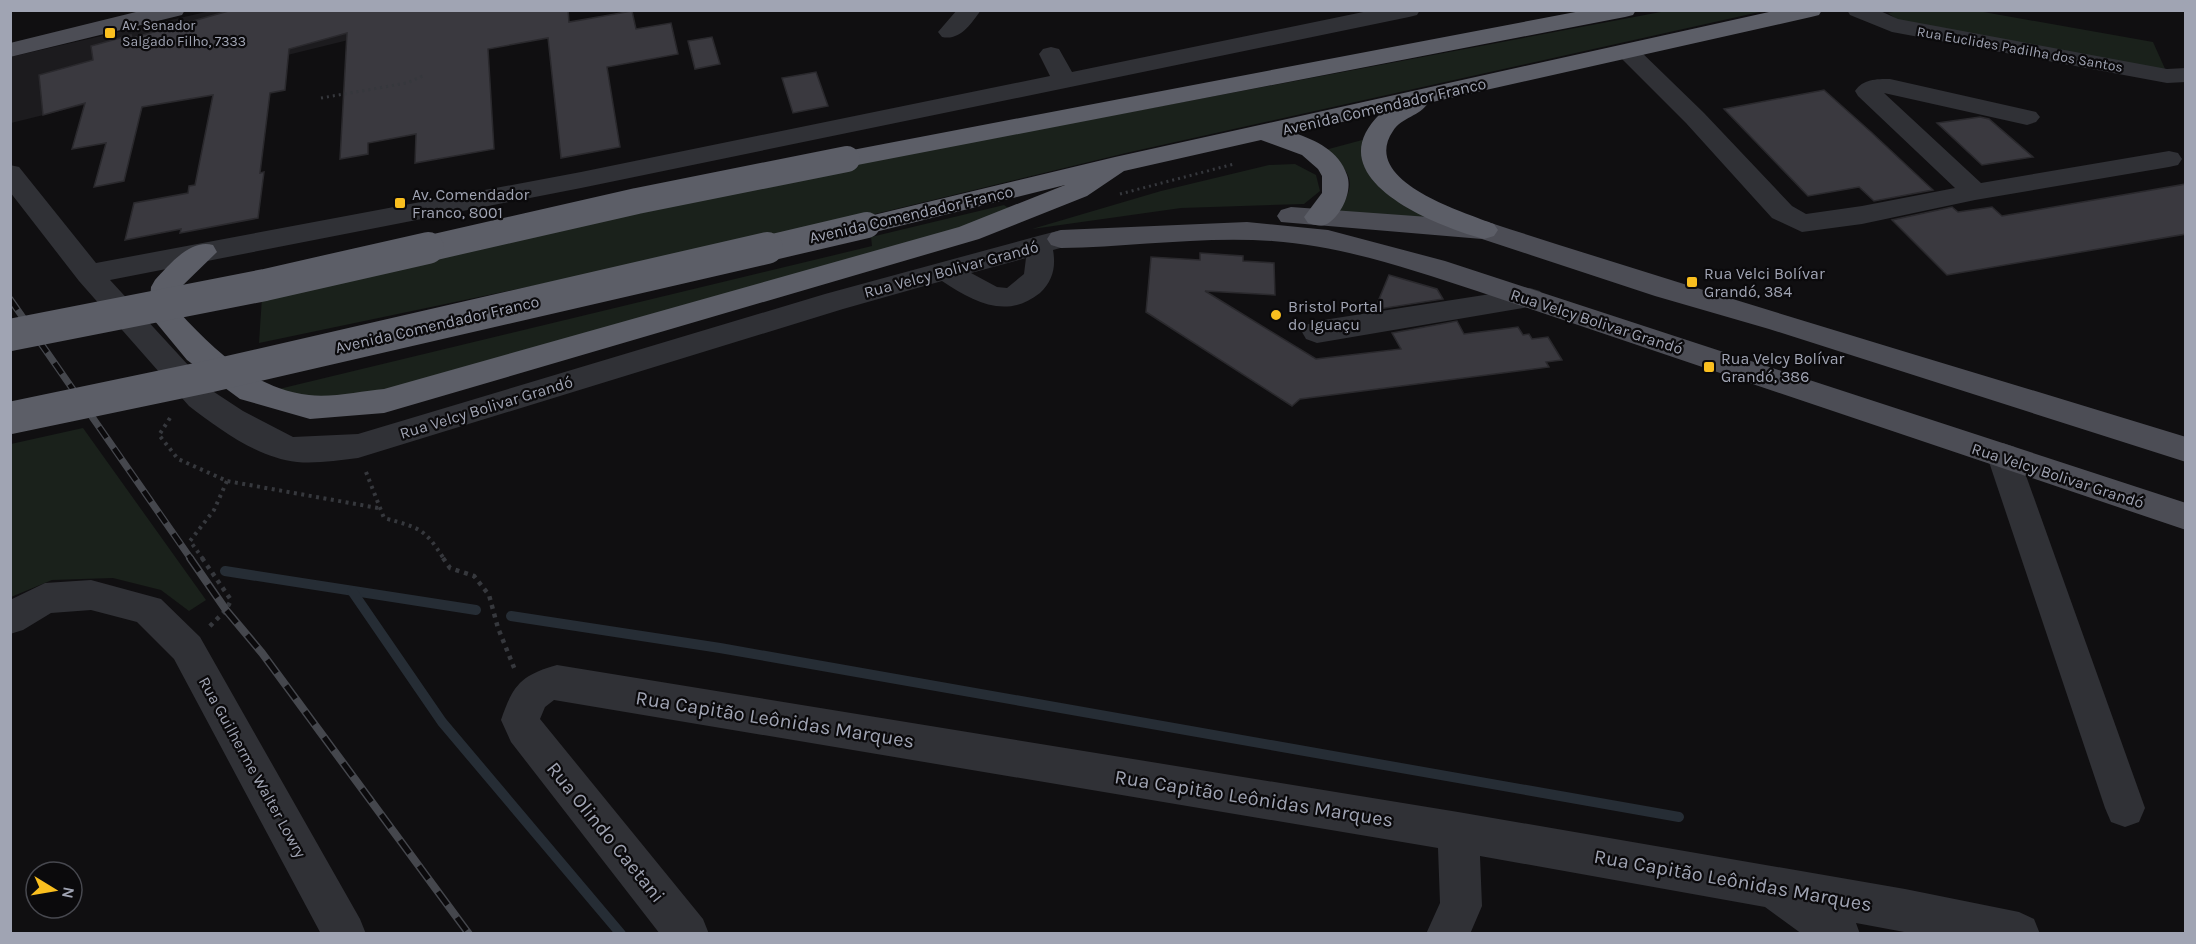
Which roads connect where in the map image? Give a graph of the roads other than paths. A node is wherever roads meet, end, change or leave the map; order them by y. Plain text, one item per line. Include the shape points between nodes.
1 (114, 10) edge
2 (174, 10) edge
3 (970, 10) edge
4 (1811, 10) edge
5 (1858, 10) edge
6 (1401, 12) edge
7 (1604, 12) edge
8 (950, 32) dead end
9 (10, 35) edge
10 (10, 50) edge
11 (1628, 52) junction
12 (1051, 54) dead end
13 (2186, 75) edge
14 (1065, 81) junction
15 (1430, 96) junction
16 (2027, 117) dead end
17 (1261, 133) junction
18 (2169, 159) dead end
19 (1115, 165) junction
20 (10, 173) edge
21 (1975, 192) junction
22 (1318, 217) junction
23 (1484, 230) junction
24 (1049, 242) junction
25 (203, 252) junction
26 (156, 261) junction
27 (945, 270) junction
28 (89, 274) junction
29 (1487, 284) junction
30 (1665, 289) junction
31 (110, 296) junction
32 (1530, 298) junction
33 (1317, 332) dead end
34 (10, 335) edge
35 (10, 418) edge
36 (2186, 450) edge
37 (2003, 456) junction
38 (2186, 517) edge
39 (12, 618) edge
40 (526, 714) joint
41 (2124, 808) dead end
42 (1458, 832) junction
43 (1773, 887) junction
44 (1897, 922) edge
45 (345, 933) edge
46 (688, 933) edge
47 (1447, 933) edge
48 (1839, 933) edge
49 (2019, 933) edge

1 - 9 main road
2 - 10 main road
3 - 8 street
4 - 11 highway, Avenida Comendador Franco
5 - 13 street, Rua Euclides Padilha dos Santos via 1892,26 2167,76
6 - 14 street
7 - 34 highway, bridge via 637,201 265,285
11 - 15 highway, Avenida Comendador Franco
11 - 21 street via 1782,212 1802,223
12 - 14 street
14 - 25 street via 593,178
15 - 17 highway, Avenida Comendador Franco
15 - 23 highway via 1391,118 1377,135 1376,162 1397,191
16 - 21 street via 1890,86 1867,91
17 - 19 highway, Avenida Comendador Franco
17 - 22 highway via 1285,137 1325,160 1334,174 1336,191
18 - 21 street
19 - 25 highway via 1078,190 969,233 384,401 310,407 290,402 251,391 198,352 164,315 165,287
19 - 35 highway, Avenida Comendador Franco, bridge via 212,376
20 - 28 street, Rua Velcy Bolivar Grandó
22 - 23 main road, Rua Velcy Bolivar Grandó
22 - 24 main road, Rua Velcy Bolivar Grandó via 1265,215 1108,224
23 - 30 main road, Rua Velcy Bolivar Grandó
24 - 27 street, Rua Velcy Bolivar Grandó
24 - 27 street via 1034,283 1014,297 991,295
24 - 29 main road, Rua Velcy Bolivar Grandó via 1188,231 1275,232 1348,245
25 - 26 street
26 - 28 street
26 - 31 street
27 - 31 street, Rua Velcy Bolivar Grandó via 358,446 293,449 255,433 200,398
28 - 31 street, Rua Velcy Bolivar Grandó
29 - 30 main road via 1476,261 1482,251 1489,250
29 - 32 main road, Rua Velcy Bolivar Grandó
30 - 36 main road, Rua Velcy Bolivar Grandó
32 - 33 street
32 - 37 main road, Rua Velcy Bolivar Grandó
37 - 38 main road, Rua Velcy Bolivar Grandó
37 - 41 street
39 - 45 street, Rua Guilherme Walter Lowry via 45,598 91,595 148,610 187,648
40 - 42 street, Rua Capitão Leônidas Marques via 541,686 556,682
40 - 46 street, Rua Olindo Caetani
42 - 43 street, Rua Capitão Leônidas Marques
42 - 47 street via 1461,906
43 - 44 street, Rua Capitão Leônidas Marques
43 - 48 street
44 - 49 street, Rua Capitão Leônidas Marques

